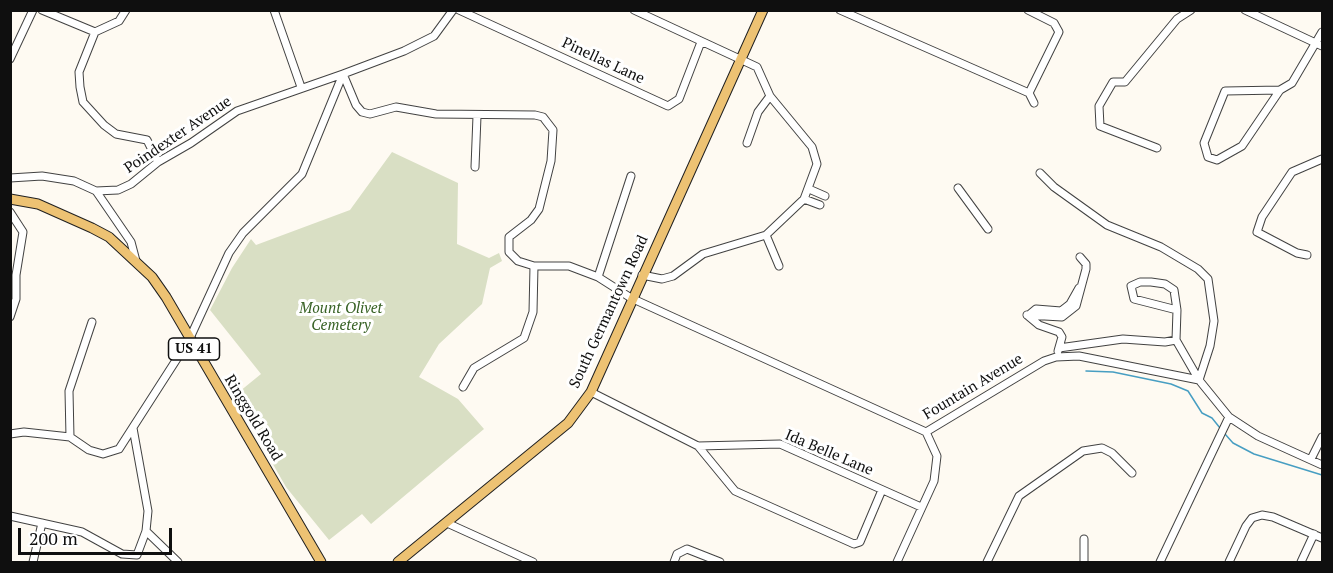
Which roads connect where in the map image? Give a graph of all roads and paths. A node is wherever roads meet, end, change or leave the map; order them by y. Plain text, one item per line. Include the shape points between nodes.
1 (33, 10) edge
2 (42, 10) edge
3 (126, 10) edge
4 (274, 10) edge
5 (453, 10) edge
6 (459, 10) edge
7 (634, 10) edge
8 (763, 10) edge
9 (840, 10) edge
10 (1028, 10) edge
11 (1191, 10) edge
12 (1245, 10) edge
13 (95, 32) junction
14 (1323, 32) edge
15 (701, 42) junction
16 (1320, 45) edge
17 (10, 59) edge
18 (740, 60) junction
19 (343, 74) junction
20 (301, 87) junction
21 (1280, 90) junction
22 (1029, 93) junction
23 (770, 96) junction
24 (1034, 103) dead end
25 (477, 116) junction
26 (747, 142) dead end
27 (1157, 148) dead end
28 (1323, 159) edge
29 (158, 162) junction
30 (475, 167) dead end
31 (1040, 173) dead end
32 (631, 176) dead end
33 (10, 178) edge
34 (958, 188) dead end
35 (809, 189) junction
36 (96, 191) junction
37 (825, 196) dead end
38 (10, 199) edge
39 (804, 199) junction
40 (820, 206) dead end
41 (10, 212) edge
42 (988, 230) dead end
43 (766, 235) junction
44 (1307, 255) dead end
45 (1080, 257) dead end
46 (136, 261) junction
47 (534, 266) junction
48 (779, 266) dead end
49 (642, 275) junction
50 (598, 277) junction
51 (632, 298) junction
52 (1177, 310) junction
53 (10, 317) edge
54 (92, 322) dead end
55 (189, 340) junction
56 (1176, 340) junction
57 (1059, 348) junction
58 (1056, 357) junction
59 (1199, 380) junction
60 (463, 387) dead end
61 (591, 392) junction
62 (1229, 417) junction
63 (133, 429) junction
64 (926, 432) junction
65 (10, 434) edge
66 (70, 437) junction
67 (1323, 437) edge
68 (698, 446) junction
69 (1311, 459) junction
70 (1323, 465) edge
71 (1132, 473) dead end
72 (882, 490) junction
73 (921, 507) junction
74 (10, 516) edge
75 (42, 522) junction
76 (447, 523) junction
77 (146, 531) junction
78 (1314, 534) junction
79 (1323, 538) edge
80 (1084, 539) dead end
81 (136, 559) edge
82 (33, 562) edge
83 (178, 562) edge
84 (321, 562) edge
85 (398, 562) edge
86 (533, 562) edge
87 (674, 562) edge
88 (720, 562) edge
89 (897, 562) edge
90 (987, 562) edge
91 (1084, 562) edge
92 (1160, 562) edge
93 (1229, 562) edge
94 (1301, 562) edge

1 - 17 street
2 - 13 street
3 - 13 street via 119,21
4 - 20 street
5 - 19 street, Poindexter Avenue via 434,36
6 - 15 street, Pinellas Lane via 668,106 679,99
7 - 15 street
8 - 18 main road, South Germantown Road
9 - 22 street
10 - 22 street via 1054,22 1059,32
11 - 27 street via 1177,19 1125,82 1113,82 1099,106 1100,126
12 - 16 street
13 - 29 street via 79,72 84,102 116,134 147,140
14 - 16 street
15 - 18 street
16 - 21 street via 1292,83
18 - 23 street via 757,67
18 - 49 main road, South Germantown Road
19 - 20 street, Poindexter Avenue
19 - 25 street via 362,112 370,114 396,107
19 - 55 street via 302,174 243,233 229,253
20 - 29 street, Poindexter Avenue via 237,111
21 - 21 street via 1242,146 1217,160 1208,157 1204,143 1225,91
22 - 24 street
23 - 26 street via 758,112
23 - 35 street via 815,152 817,164
25 - 30 street
25 - 47 street via 535,115 543,117 553,130 551,161 539,209 514,232 507,245 512,257
28 - 44 street via 1292,172 1262,217 1257,232 1297,254
29 - 36 street, Poindexter Avenue via 131,184
31 - 59 street via 1107,225 1161,247 1208,279 1214,321
32 - 50 street
33 - 36 street via 74,180
34 - 42 street
35 - 37 street
35 - 39 street
36 - 46 street via 131,242
38 - 46 main road, Ringgold Road / US 41 via 69,215 109,237
39 - 40 street
39 - 43 street
41 - 53 street via 23,232 16,299
43 - 48 street
43 - 49 street via 703,254 673,276 662,279
45 - 57 street via 1086,269 1076,306 1056,318 1027,315 1039,325 1059,332
46 - 55 main road, Ringgold Road / US 41 via 166,297
47 - 50 street, Fountain Avenue via 569,266
47 - 60 street via 533,312 524,338 474,368
49 - 51 main road, South Germantown Road
50 - 51 street, Fountain Avenue
51 - 61 main road, South Germantown Road
51 - 64 street, Fountain Avenue
52 - 52 street via 1174,290 1165,284 1140,282 1131,286 1134,299
52 - 56 street
54 - 66 street via 69,391
55 - 63 street
55 - 84 main road, Ringgold Road / US 41
56 - 57 street via 1123,339
56 - 59 street
57 - 58 street
58 - 59 street, Fountain Avenue via 1079,356
58 - 64 street, Fountain Avenue
59 - 62 street
61 - 68 street, Ida Belle Lane
61 - 76 main road, South Germantown Road via 568,423
62 - 69 street via 1258,436
62 - 92 street
63 - 66 street via 119,449 103,454 88,450
63 - 77 street via 148,511
64 - 73 street via 937,456 934,481
65 - 66 street
67 - 69 street
68 - 72 street, Ida Belle Lane via 780,444
68 - 72 street via 735,491 854,544 860,542
69 - 70 street
71 - 90 street via 1102,448 1083,451 1019,496
72 - 73 street, Ida Belle Lane
73 - 89 street
74 - 75 street
75 - 81 street via 82,532
75 - 82 street
76 - 85 main road, South Germantown Road
76 - 86 street
77 - 81 street
77 - 83 street
78 - 79 street
78 - 93 street via 1262,515 1246,526
78 - 94 street
80 - 91 street
87 - 88 street via 677,554 687,549

